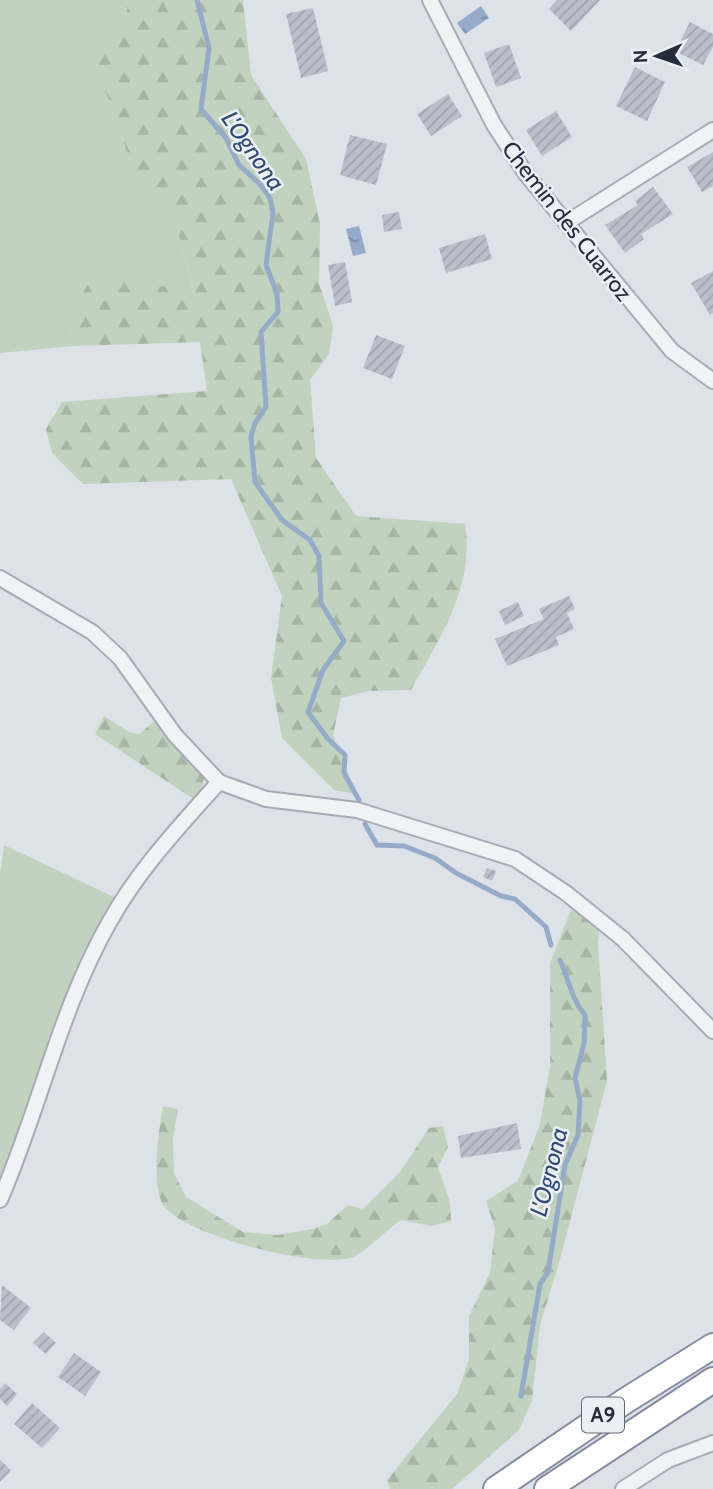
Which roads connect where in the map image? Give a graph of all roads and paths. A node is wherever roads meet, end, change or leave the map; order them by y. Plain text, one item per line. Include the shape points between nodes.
1 (430, 0) edge
2 (713, 130) edge
3 (566, 223) junction
4 (713, 381) edge
5 (0, 578) edge
6 (219, 782) junction
7 (713, 1031) edge
8 (0, 1199) edge
9 (713, 1346) edge
10 (713, 1380) edge
11 (713, 1443) edge
12 (496, 1489) edge
13 (547, 1489) edge
14 (623, 1489) edge

1 - 3 street, Chemin des Cuarroz via 494,125
2 - 3 street
3 - 4 street, Chemin des Cuarroz via 671,351
5 - 6 street via 92,632 120,658 175,735
6 - 7 street via 266,799 357,810 515,859 623,939
6 - 8 street via 157,852 110,919 81,977
9 - 12 highway, A9
10 - 13 highway, A9
11 - 14 street via 668,1461

